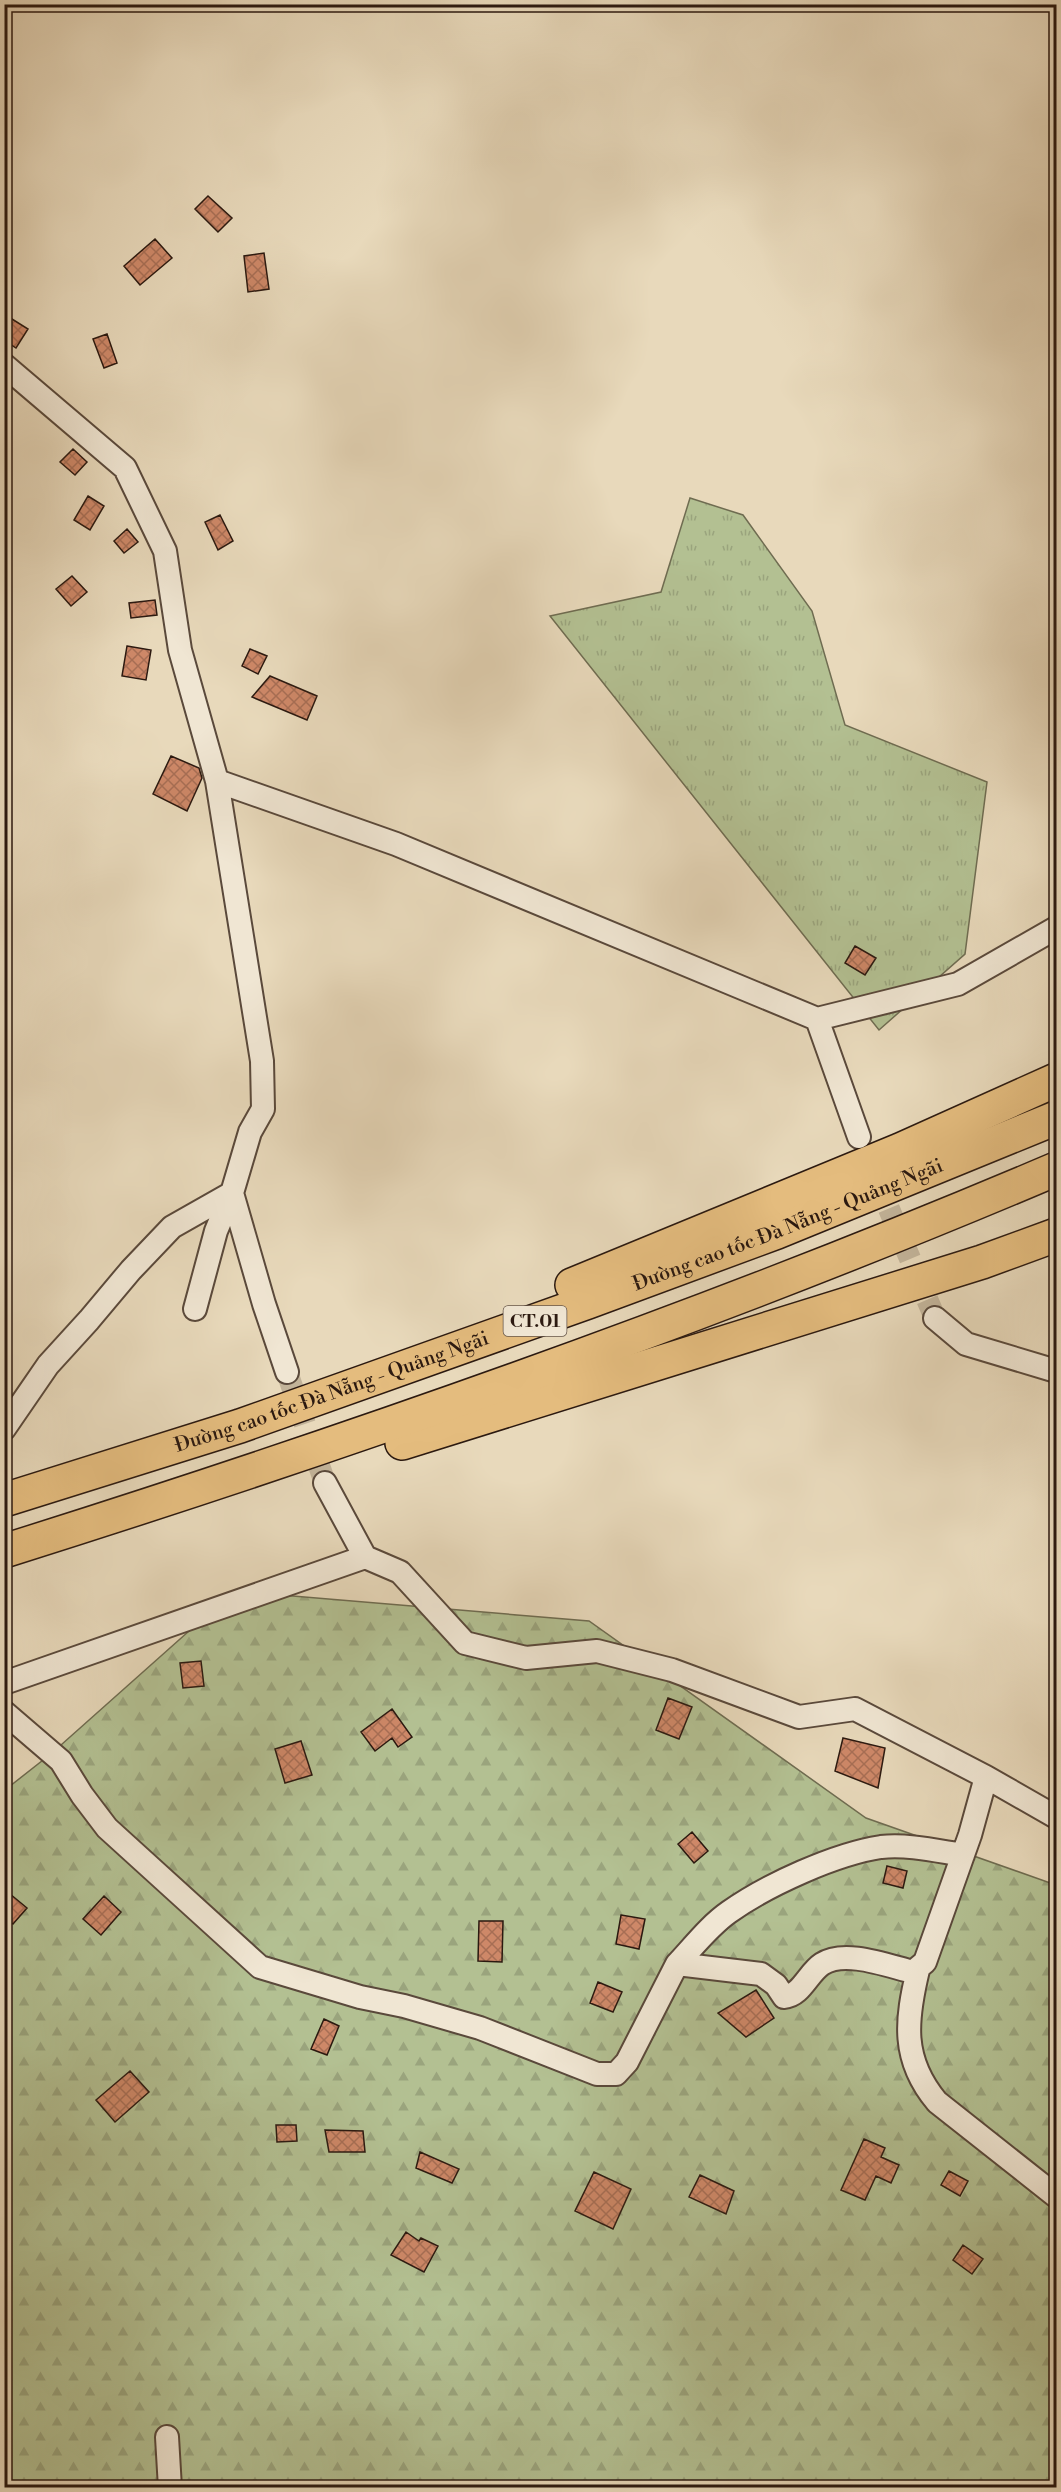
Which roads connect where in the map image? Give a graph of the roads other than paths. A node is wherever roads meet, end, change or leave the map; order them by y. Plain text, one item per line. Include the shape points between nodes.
1 (4, 364) edge
2 (217, 780) junction
3 (1056, 928) edge
4 (817, 1019) junction
5 (1056, 1080) edge
6 (1056, 1118) edge
7 (860, 1137) dead end
8 (1056, 1170) edge
9 (232, 1193) junction
10 (1056, 1235) edge
11 (195, 1309) dead end
12 (935, 1318) tunnel mouth
13 (286, 1371) tunnel mouth
14 (1056, 1371) edge
15 (240, 1426) junction
16 (4, 1429) edge
17 (325, 1483) tunnel mouth
18 (4, 1500) edge
19 (4, 1553) edge
20 (365, 1557) junction
21 (4, 1683) edge
22 (4, 1712) edge
23 (986, 1777) junction
24 (1056, 1817) edge
25 (963, 1855) junction
26 (677, 1964) junction
27 (918, 1970) junction
28 (1056, 2196) edge
29 (167, 2437) dead end
30 (170, 2487) edge

1 - 2 street via 125,468 165,551 180,650
2 - 4 street via 396,844
2 - 9 street via 262,1061 263,1108 250,1132
3 - 4 street via 958,984
4 - 7 street
5 - 15 highway via 900,1150
6 - 15 highway, Đường cao tốc Đà Nẵng - Quảng Ngãi / CT.01 via 777,1232
8 - 19 highway, CT.01 via 784,1279 405,1420
9 - 11 street via 216,1231
9 - 13 street
9 - 16 street via 172,1227 48,1365
10 - 19 highway via 959,1269 286,1479
12 - 14 street via 966,1344
15 - 18 highway, Đường cao tốc Đà Nẵng - Quảng Ngãi / CT.01
17 - 20 street
20 - 21 street
20 - 23 street via 400,1572 465,1643 526,1658 597,1651 672,1670 799,1717 855,1709
22 - 26 street via 61,1761 107,1828 260,1967 480,2028 597,2074 616,2074 627,2062
23 - 24 street
23 - 25 street
25 - 26 street via 882,1847 814,1867 729,1912
25 - 27 street via 925,1962
26 - 27 street via 761,1974 776,1984 783,1997 798,1990 823,1963 854,1957
27 - 28 street via 908,2034 915,2066 927,2090
29 - 30 street

